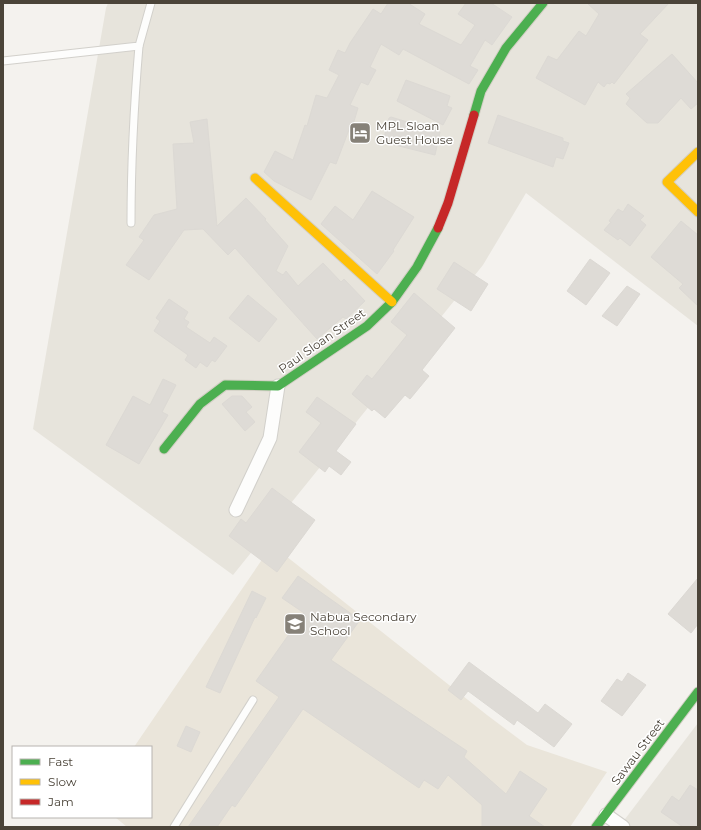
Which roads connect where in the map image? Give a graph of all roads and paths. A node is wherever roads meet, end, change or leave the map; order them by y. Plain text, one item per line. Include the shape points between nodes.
1 (151, 3) edge
2 (543, 3) edge
3 (139, 46) junction
4 (3, 61) edge
5 (698, 152) edge
6 (255, 178) dead end
7 (698, 212) edge
8 (131, 223) dead end
9 (392, 302) junction
10 (278, 386) junction
11 (164, 449) dead end
12 (236, 510) dead end
13 (698, 692) edge
14 (253, 700) dead end
15 (606, 815) junction
16 (174, 827) edge
17 (596, 827) edge
18 (623, 827) edge

1 - 3 lane
2 - 9 street, Paul Sloan Street via 506,48 481,91 436,235
3 - 4 lane
3 - 8 lane via 134,100
5 - 7 street via 667,182
6 - 9 street
9 - 10 street, Paul Sloan Street via 366,326
10 - 11 street, Paul Sloan Street via 225,385 200,404
10 - 12 street via 270,438
13 - 15 street, Sawau Street
14 - 16 lane
15 - 17 street, Sawau Street
15 - 18 street

